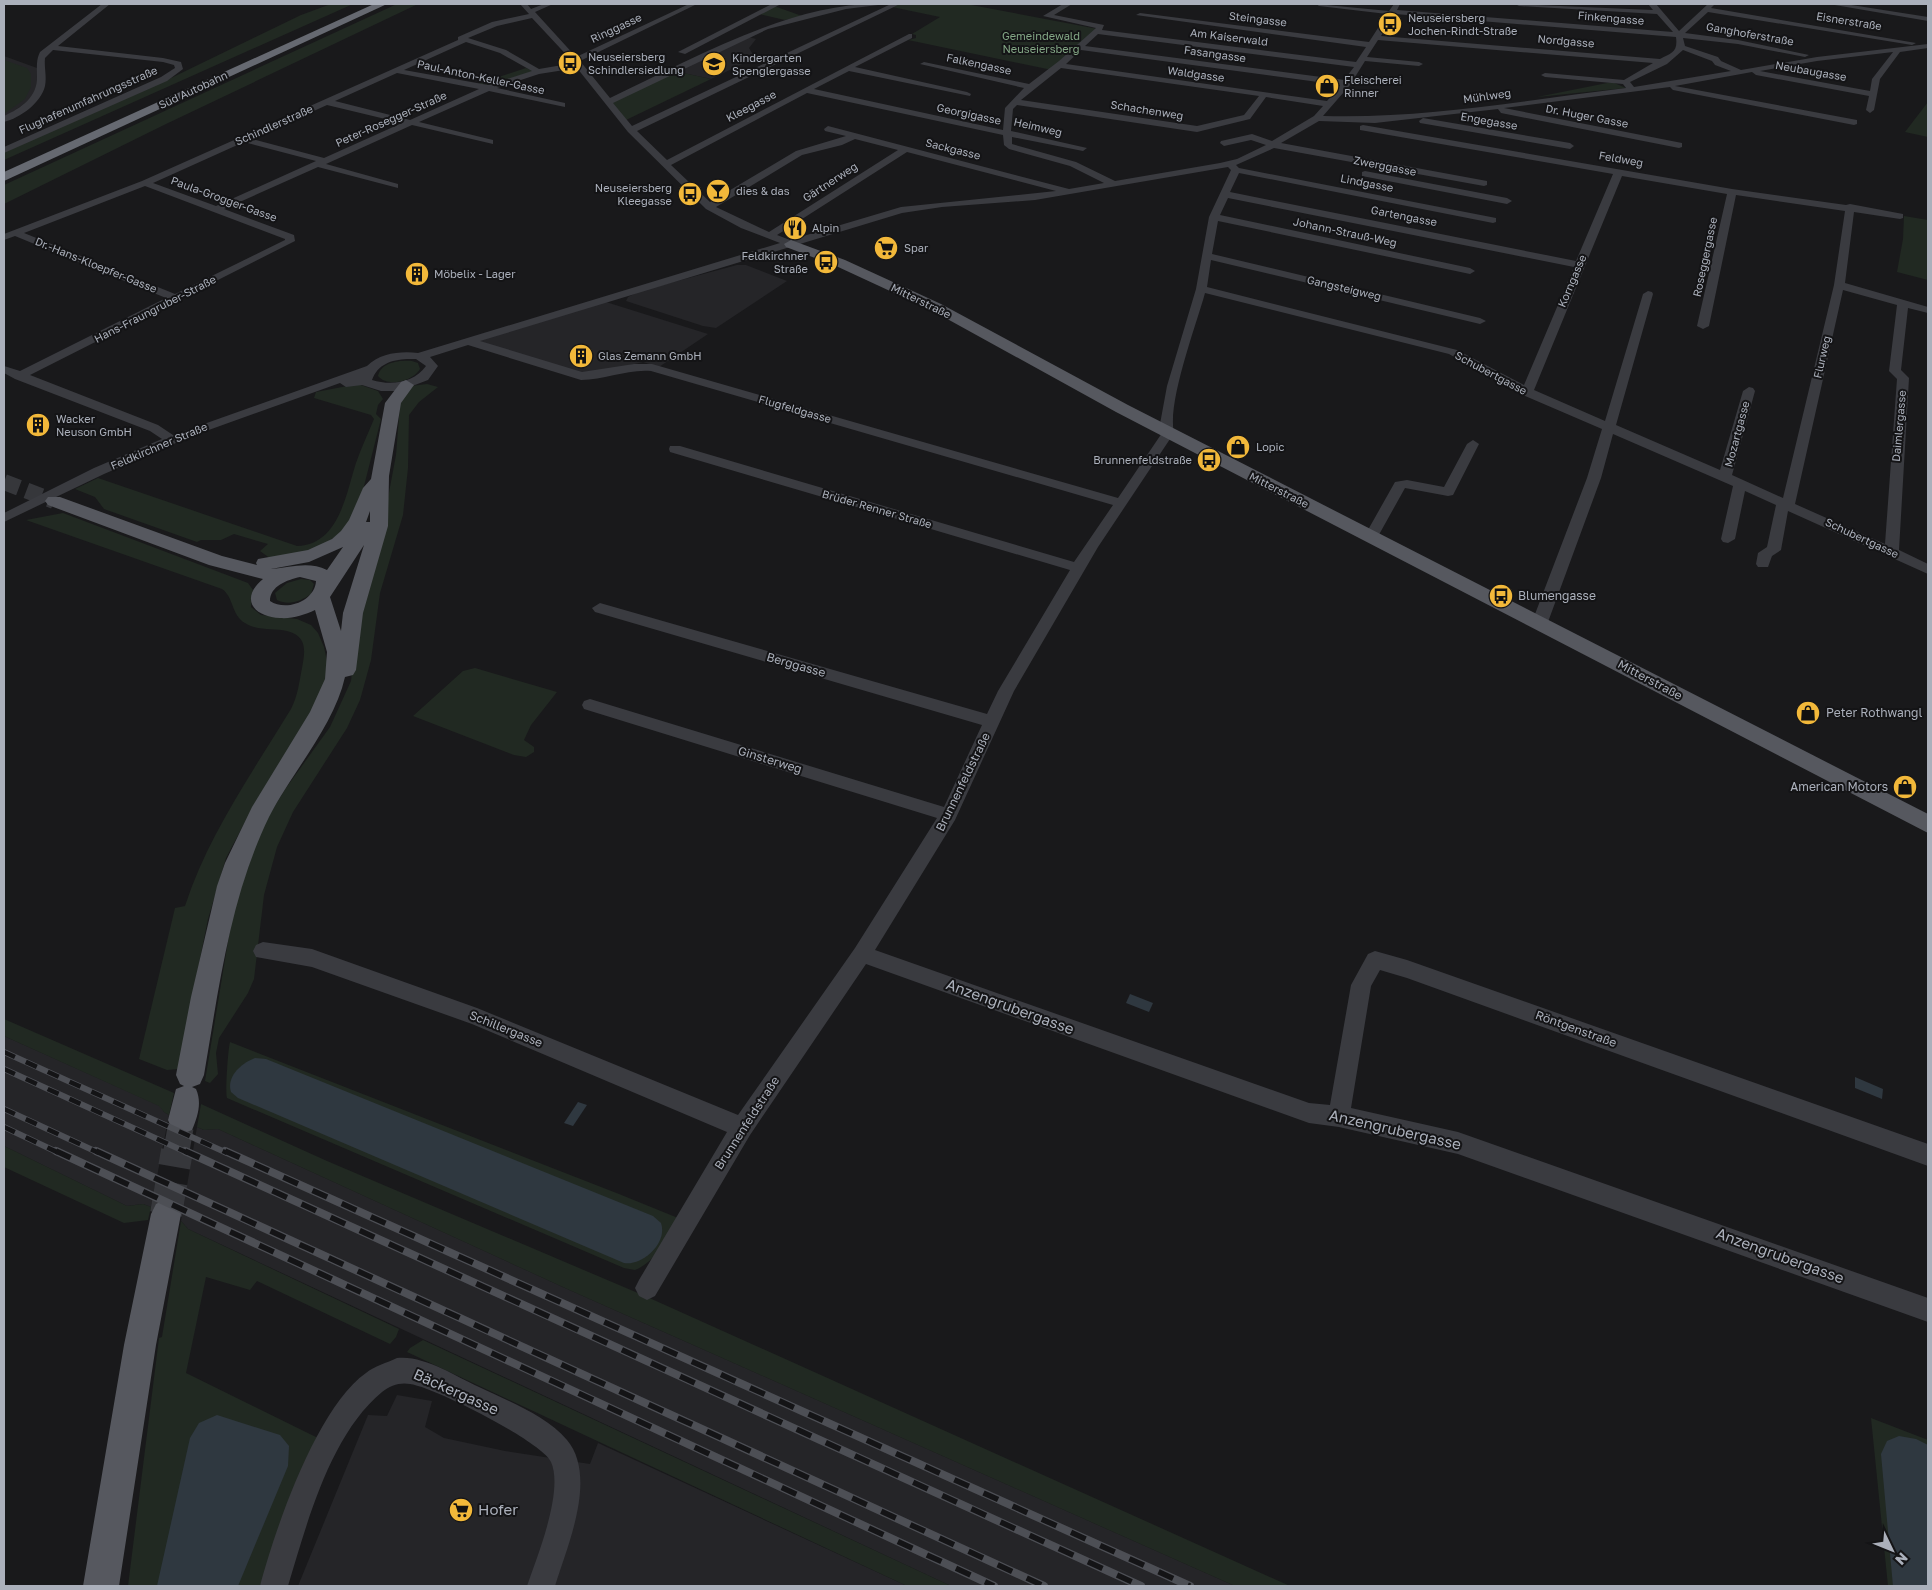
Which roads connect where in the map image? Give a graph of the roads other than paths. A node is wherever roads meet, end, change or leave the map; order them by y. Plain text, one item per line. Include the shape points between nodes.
1 (106, 4) edge
2 (367, 4) edge
3 (382, 4) edge
4 (524, 4) edge
5 (550, 4) edge
6 (694, 4) edge
7 (777, 4) edge
8 (870, 4) edge
9 (1068, 4) edge
10 (1318, 4) edge
11 (1397, 4) edge
12 (1519, 4) edge
13 (1652, 4) edge
14 (1833, 4) edge
15 (889, 5) edge
16 (1854, 5) edge
17 (1710, 7) edge
18 (1392, 12) junction
19 (1659, 12) junction
20 (534, 13) junction
21 (1140, 15) dead end
22 (1928, 19) edge
23 (1096, 29) junction
24 (1679, 35) junction
25 (909, 36) dead end
26 (465, 40) junction
27 (1374, 41) junction
28 (1928, 46) edge
29 (1079, 47) junction
30 (1681, 47) junction
31 (50, 48) junction
32 (1895, 50) junction
33 (676, 56) dead end
34 (1817, 58) junction
35 (1361, 62) junction
36 (1664, 62) junction
37 (576, 63) junction
38 (924, 64) dead end
39 (1419, 64) dead end
40 (1059, 65) junction
41 (529, 67) junction
42 (847, 68) junction
43 (396, 71) junction
44 (1743, 71) junction
45 (538, 72) junction
46 (1545, 74) dead end
47 (1626, 82) junction
48 (1347, 83) junction
49 (470, 84) junction
50 (1660, 86) junction
51 (1030, 87) junction
52 (488, 88) junction
53 (1633, 89) junction
54 (804, 90) junction
55 (967, 94) dead end
56 (1874, 94) junction
57 (1264, 95) junction
58 (327, 102) junction
59 (608, 102) junction
60 (1015, 102) junction
61 (1330, 104) junction
62 (562, 106) dead end
63 (1490, 108) junction
64 (1870, 110) dead end
65 (1317, 118) junction
66 (1404, 118) junction
67 (4, 120) edge
68 (1340, 120) junction
69 (411, 122) junction
70 (1854, 122) dead end
71 (828, 129) dead end
72 (631, 130) junction
73 (1007, 133) junction
74 (854, 136) junction
75 (242, 139) junction
76 (490, 142) dead end
77 (1224, 143) dead end
78 (1275, 145) junction
79 (1679, 145) dead end
80 (1570, 146) dead end
81 (1083, 148) dead end
82 (905, 149) junction
83 (4, 150) edge
84 (1259, 154) junction
85 (1274, 156) dead end
86 (321, 162) junction
87 (666, 164) junction
88 (1234, 167) junction
89 (4, 168) edge
90 (1619, 171) junction
91 (1356, 172) dead end
92 (4, 177) edge
93 (145, 183) junction
94 (1484, 183) dead end
95 (1114, 184) junction
96 (396, 186) dead end
97 (1071, 191) junction
98 (1732, 192) junction
99 (1224, 194) junction
100 (1507, 201) dead end
101 (709, 207) junction
102 (1850, 207) junction
103 (217, 208) junction
104 (1900, 216) dead end
105 (1214, 217) junction
106 (1493, 220) dead end
107 (16, 233) junction
108 (769, 236) junction
109 (4, 238) edge
110 (290, 241) joint
111 (791, 244) junction
112 (1208, 256) junction
113 (1578, 264) junction
114 (1470, 271) dead end
115 (1839, 285) junction
116 (1201, 289) junction
117 (1648, 294) dead end
118 (175, 298) junction
119 (1903, 303) junction
120 (1928, 310) edge
121 (1480, 321) dead end
122 (1703, 326) dead end
123 (467, 341) junction
124 (419, 356) junction
125 (431, 362) junction
126 (4, 369) edge
127 (370, 369) junction
128 (19, 376) junction
129 (370, 382) junction
130 (406, 385) junction
131 (321, 388) junction
132 (386, 388) junction
133 (1749, 391) dead end
134 (1527, 392) junction
135 (393, 403) junction
136 (1610, 427) junction
137 (1168, 433) junction
138 (172, 440) junction
139 (1472, 444) dead end
140 (675, 449) dead end
141 (380, 476) junction
142 (1725, 477) junction
143 (1740, 484) junction
144 (54, 501) tunnel mouth
145 (1121, 503) junction
146 (1786, 504) junction
147 (378, 506) junction
148 (4, 518) edge
149 (1370, 537) junction
150 (1728, 539) dead end
151 (352, 548) junction
152 (1892, 552) junction
153 (196, 553) junction
154 (216, 561) junction
155 (1763, 564) dead end
156 (1079, 568) junction
157 (1928, 569) edge
158 (311, 571) junction
159 (289, 573) junction
160 (262, 591) junction
161 (324, 591) junction
162 (600, 608) dead end
163 (292, 611) junction
164 (1540, 622) junction
165 (333, 636) junction
166 (590, 705) dead end
167 (992, 722) junction
168 (285, 772) junction
169 (950, 815) junction
170 (1928, 824) edge
171 (263, 951) dead end
172 (862, 954) junction
173 (186, 1098) tunnel mouth
174 (1339, 1116) junction
175 (742, 1127) junction
176 (1928, 1155) edge
177 (166, 1214) tunnel mouth
178 (647, 1288) dead end
179 (1928, 1310) edge
180 (101, 1586) edge
181 (274, 1586) edge
182 (541, 1586) edge

1 - 31 street, Flughafenumfahrungsstraße
2 - 89 highway, Süd Autobahn
3 - 92 highway, Süd Autobahn
4 - 20 street, Mitterstraße
5 - 20 street
6 - 37 street, Ringgasse
7 - 33 street
8 - 15 street
8 - 59 street via 765,27
9 - 23 street, Am Kaiserwald via 1047,16
10 - 18 street, Finkengasse
11 - 18 street
12 - 19 street
13 - 19 street
14 - 16 street
15 - 72 street
16 - 22 street via 1910,13
17 - 24 street, Ganghoferstraße
17 - 28 street, Eisnerstraße
18 - 24 street, Finkengasse
18 - 27 street
19 - 24 street
20 - 26 street, Schindlerstraße via 495,24 461,39
20 - 37 street, Mitterstraße
21 - 27 street, Steingasse
23 - 29 street, Heimweg
23 - 35 street, Am Kaiserwald
24 - 30 street
24 - 34 street, Ganghoferstraße
25 - 42 street, Kleegasse
26 - 41 street via 489,44
26 - 43 street, Schindlerstraße
27 - 35 street
27 - 36 street, Nordgasse
28 - 32 street, Mühlweg
29 - 40 street, Heimweg
29 - 48 street, Fasangasse
30 - 36 street
30 - 44 street
31 - 67 street, Flughafenumfahrungsstraße via 42,57 37,94
31 - 83 street, Flughafenumfahrungsstraße via 163,60 178,64 179,69 164,79
32 - 34 street, Mühlweg
32 - 56 street via 1897,53 1876,79
34 - 44 street, Mühlweg
35 - 39 street
35 - 48 street
36 - 47 street
37 - 45 street, Peter-Rosegger-Straße
37 - 59 street, Mitterstraße via 606,92
38 - 51 street, Falkengasse
40 - 51 street, Heimweg
40 - 57 street, Waldgasse
41 - 45 street
41 - 49 street
42 - 54 street, Kleegasse
42 - 55 street
43 - 49 street, Paul-Anton-Keller-Gasse
43 - 58 street, Schindlerstraße
44 - 50 street, Mühlweg
44 - 56 street, Neubaugasse
45 - 52 street, Peter-Rosegger-Straße
46 - 47 street
47 - 53 street
48 - 61 street
49 - 52 street, Paul-Anton-Keller-Gasse
50 - 53 street, Mühlweg
50 - 70 street, Mühlweg
51 - 60 street, Heimweg
52 - 62 street, Paul-Anton-Keller-Gasse
52 - 69 street, Peter-Rosegger-Straße
53 - 63 street, Mühlweg
54 - 73 street, Georgigasse
54 - 87 street, Kleegasse
56 - 64 street
57 - 60 street, Schachenweg via 1247,117 1197,129
57 - 61 street, Waldgasse
58 - 69 street
58 - 75 street, Schindlerstraße
59 - 72 street, Mitterstraße
60 - 73 street, Heimweg via 1008,111
61 - 65 street
63 - 66 street, Mühlweg
63 - 79 street, Dr. Huger Gasse
65 - 68 street, Mühlweg
65 - 78 street
66 - 68 street, Mühlweg
66 - 80 street, Engegasse
68 - 90 street, Feldweg via 1350,125
69 - 76 street
69 - 86 street, Peter-Rosegger-Straße
71 - 74 street, Sackgasse
72 - 87 street, Mitterstraße
73 - 81 street, Heimweg
73 - 95 street, Georgigasse via 1008,145 1012,147 1073,164
74 - 82 street, Sackgasse
74 - 101 street via 799,153
75 - 86 street
75 - 93 street, Schindlerstraße
77 - 78 street via 1252,137
78 - 84 street
78 - 94 street
82 - 97 street, Sackgasse
82 - 108 street, Gärtnerweg
84 - 85 street
84 - 88 street
86 - 96 street
86 - 103 street, Peter-Rosegger-Straße
87 - 101 street, Mitterstraße
88 - 95 street
88 - 99 street
88 - 106 street, Lindgasse
90 - 98 street, Feldweg
90 - 113 street, Korngasse
91 - 100 street, Zwerggasse
93 - 103 street, Paula-Grogger-Gasse
93 - 107 street, Schindlerstraße
95 - 97 street
97 - 111 street via 912,208 866,219
98 - 102 street, Feldweg
98 - 122 street, Roseggergasse
99 - 105 street
99 - 113 street, Gartengasse
101 - 108 street, Mitterstraße
102 - 104 street, Feldweg
102 - 115 street, Flurweg
103 - 110 street, Paula-Grogger-Gasse via 290,236
105 - 112 street
105 - 114 street, Johann-Strauß-Weg
107 - 109 street, Schindlerstraße
107 - 118 street, Dr.-Hans-Kloepfer-Gasse
108 - 111 street, Mitterstraße
110 - 118 street, Hans-Fraungruber-Straße
111 - 123 street
111 - 137 main road, Mitterstraße via 833,259 943,311
112 - 116 street
112 - 121 street, Gangsteigweg
113 - 134 street, Korngasse
115 - 119 street
115 - 146 street, Flurweg
116 - 134 street, Schubertgasse via 1453,352
116 - 137 street via 1173,386 1166,424
117 - 136 street
118 - 128 street, Hans-Fraungruber-Straße
119 - 120 street
119 - 152 street, Daimlergasse via 1895,371 1903,378
123 - 124 street
123 - 125 street
123 - 145 street, Flugfeldgasse via 581,376 640,366 652,368
124 - 125 street
124 - 127 street, Feldkirchner Straße via 389,358
125 - 130 street via 428,373
126 - 128 street
127 - 129 street via 367,375
127 - 131 street, Feldkirchner Straße
128 - 138 street via 154,428
129 - 131 street, Feldkirchner Straße
129 - 132 street
130 - 132 street
130 - 135 main road
131 - 138 street, Feldkirchner Straße via 238,414
132 - 135 main road
133 - 142 street, Mozartgasse
134 - 136 street, Schubertgasse
135 - 141 main road
136 - 142 street, Schubertgasse
136 - 164 street
137 - 145 street, Brunnenfeldstraße
137 - 149 main road, Mitterstraße
138 - 148 street, Feldkirchner Straße via 99,471
139 - 149 street via 1448,492 1400,485
140 - 156 street, Brüder Renner Straße
141 - 147 main road
141 - 153 main road via 366,496 361,513 350,531 314,554 262,563
142 - 143 street, Schubertgasse
143 - 146 street, Schubertgasse
143 - 150 street
144 - 153 main road
145 - 156 street, Brunnenfeldstraße
146 - 152 street, Schubertgasse
146 - 155 street, Flurweg via 1774,550 1765,553
147 - 151 main road
147 - 168 main road via 379,526 353,613 350,648 339,695 320,729
149 - 164 main road, Mitterstraße
151 - 158 main road
151 - 161 main road
152 - 157 street, Schubertgasse
153 - 154 main road
154 - 159 main road via 272,575
154 - 160 main road via 259,585
156 - 167 street, Brunnenfeldstraße via 1006,691
158 - 159 main road
158 - 161 main road via 323,575
159 - 160 main road
160 - 163 main road via 260,604 264,608 272,612
161 - 163 main road via 313,603
161 - 165 main road
162 - 167 street, Berggasse
163 - 165 main road via 315,620
164 - 170 main road, Mitterstraße
165 - 168 main road via 337,652 335,679 320,714
166 - 169 street, Ginsterweg
167 - 169 street, Brunnenfeldstraße
168 - 173 main road via 248,836 229,886
169 - 172 street, Brunnenfeldstraße
171 - 175 street, Schillergasse via 312,958 477,1017
172 - 174 street, Anzengrubergasse via 1309,1113
172 - 175 street, Brunnenfeldstraße
174 - 176 street, Röntgenstraße via 1361,985 1375,960
174 - 179 street, Anzengrubergasse via 1458,1143
175 - 178 street, Brunnenfeldstraße
177 - 180 main road via 140,1345
181 - 182 street, Bäckergasse via 296,1520 338,1423 355,1399 376,1380 408,1370 427,1376 541,1432 559,1449 567,1480

